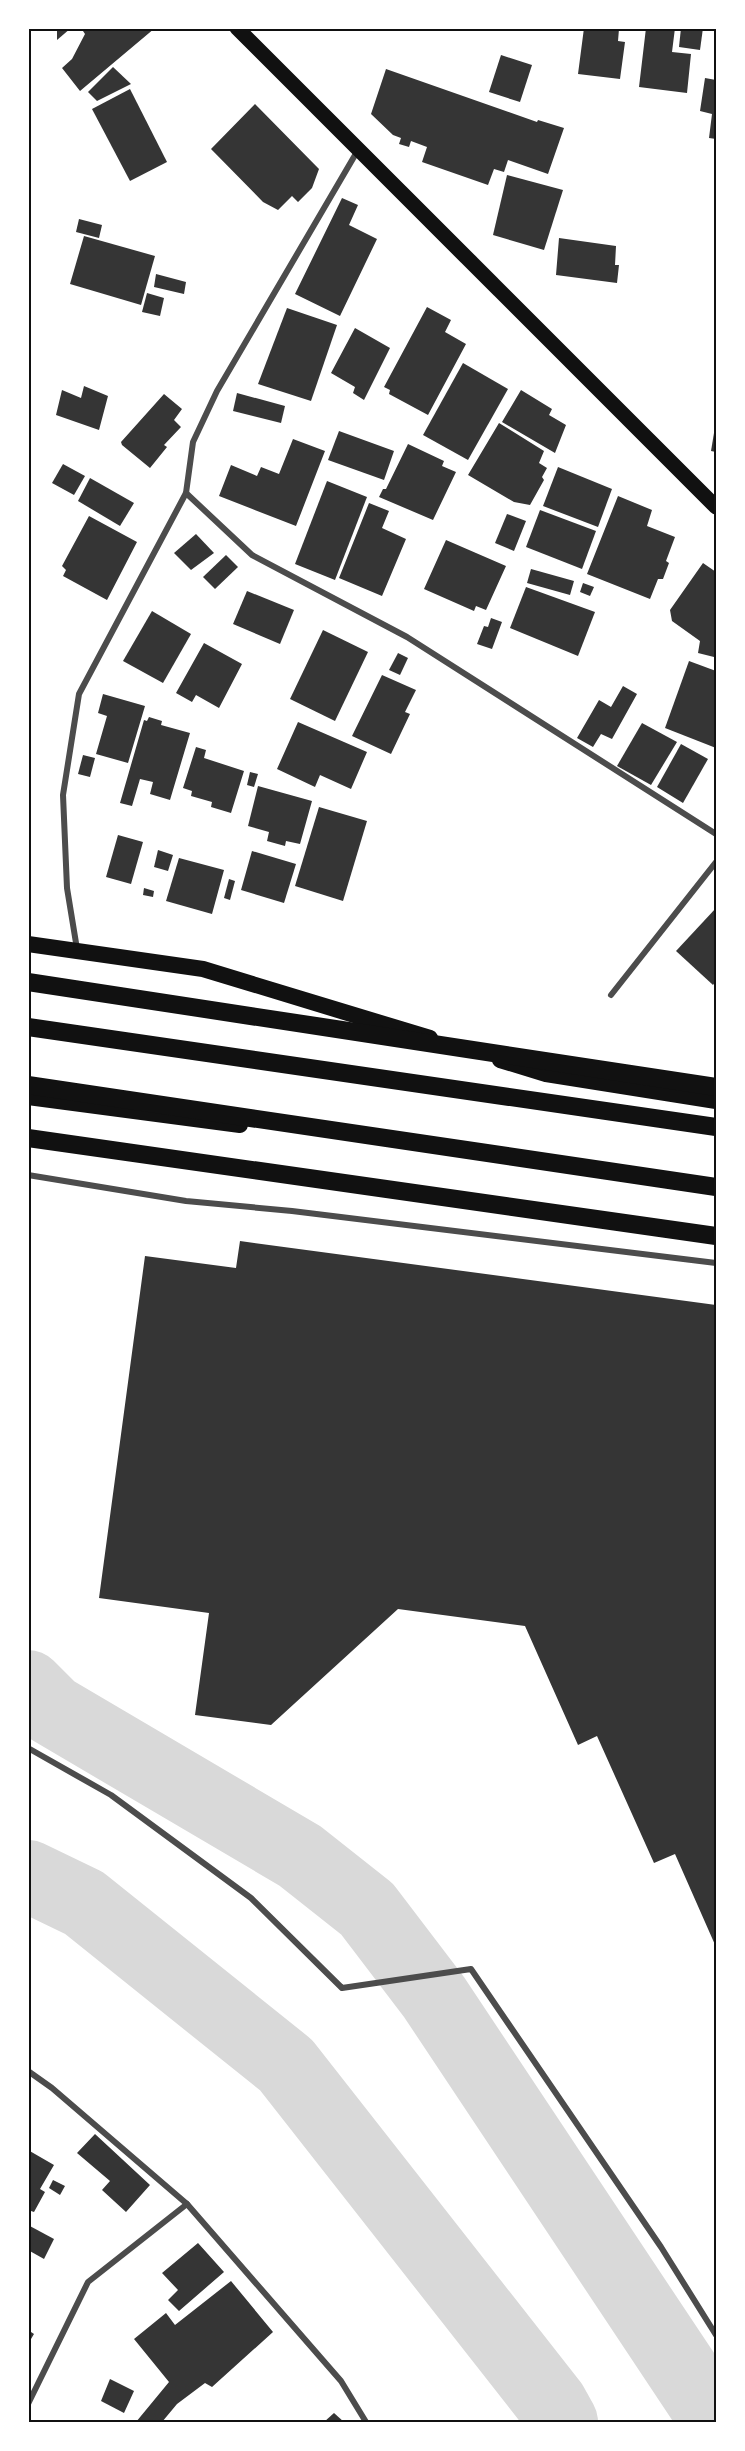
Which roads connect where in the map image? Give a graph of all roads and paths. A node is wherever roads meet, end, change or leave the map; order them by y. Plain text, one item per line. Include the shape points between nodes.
1 (237, 28) edge
2 (358, 149) junction
3 (186, 493) junction
4 (717, 507) edge
5 (717, 834) edge
6 (717, 862) edge
7 (28, 944) edge
8 (77, 951) junction
9 (28, 982) edge
10 (611, 995) dead end
11 (28, 1028) edge
12 (28, 1085) edge
13 (717, 1087) edge
14 (28, 1097) edge
15 (717, 1101) edge
16 (717, 1127) edge
17 (28, 1138) edge
18 (28, 1175) edge
19 (717, 1188) edge
20 (717, 1236) edge
21 (717, 1263) edge
22 (28, 1748) edge
23 (28, 2072) edge
24 (187, 2204) junction
25 (717, 2335) edge
26 (28, 2404) edge
27 (366, 2422) edge

1 - 2 main road
2 - 3 street via 217,391 193,442
2 - 4 main road
3 - 5 street via 252,555 407,637
3 - 8 street via 79,694 63,795 67,888
6 - 10 street
7 - 8 highway
8 - 15 highway via 203,969 546,1074
9 - 13 highway
11 - 16 highway
12 - 19 highway
14 - 19 highway
17 - 20 highway
18 - 21 street via 186,1201
22 - 25 street via 111,1795 250,1898 342,1988 471,1969
23 - 24 street via 52,2088
24 - 26 street via 88,2282
24 - 27 street via 341,2381

